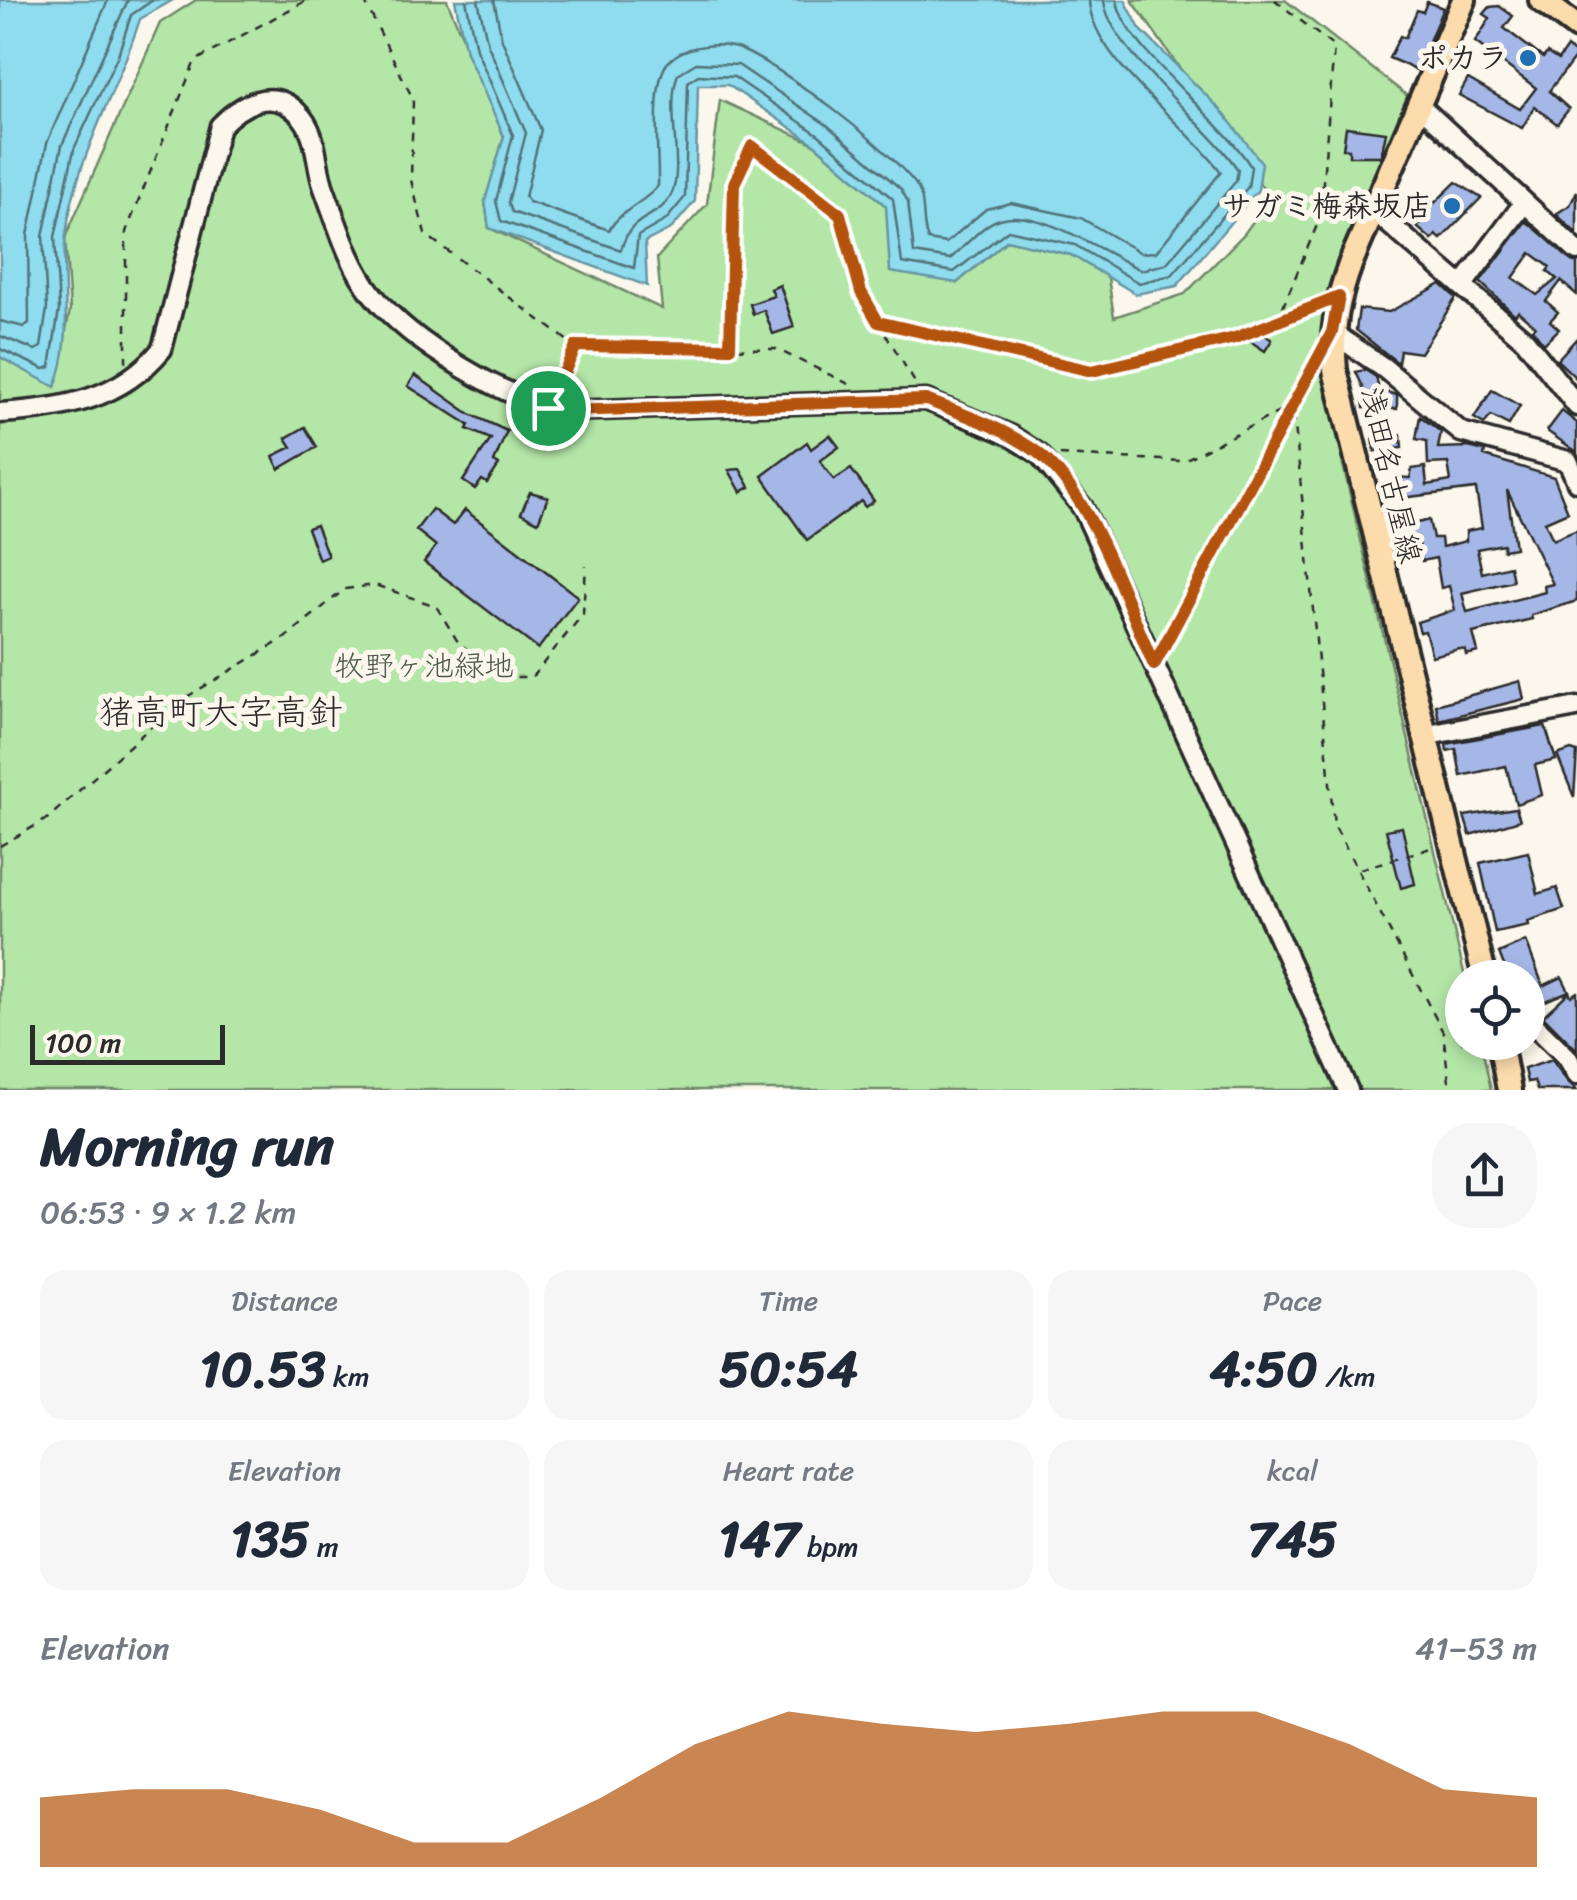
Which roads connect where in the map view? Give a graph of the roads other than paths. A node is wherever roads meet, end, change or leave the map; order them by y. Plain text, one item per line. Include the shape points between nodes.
1 (1464, 0) edge
2 (1541, 0) edge
3 (1577, 27) edge
4 (1419, 106) junction
5 (1524, 203) junction
6 (1376, 212) junction
7 (1577, 250) edge
8 (1462, 286) junction
9 (1332, 332) junction
10 (1577, 406) edge
11 (0, 413) edge
12 (1577, 482) edge
13 (1577, 707) edge
14 (1422, 736) junction
15 (1480, 960) edge
16 (1545, 1036) edge
17 (1503, 1060) edge
18 (1577, 1074) edge
19 (1348, 1090) edge
20 (1509, 1090) edge

1 - 4 main road, 浅田名古屋線
2 - 3 main road
4 - 5 street
4 - 6 main road, 浅田名古屋線
5 - 7 street
5 - 8 street
6 - 8 street
6 - 9 main road, 浅田名古屋線 via 1339,297
8 - 10 street via 1526,340
9 - 12 street via 1461,432 1568,462
9 - 14 main road, 浅田名古屋線 via 1335,370
11 - 19 street via 92,400 125,385 162,348 220,126 238,106 260,99 298,112 312,135 321,182 373,295 497,390 566,411 926,400 1010,435 1039,454 1083,508
13 - 14 street
14 - 15 main road, 浅田名古屋線
16 - 18 street
17 - 20 main road

